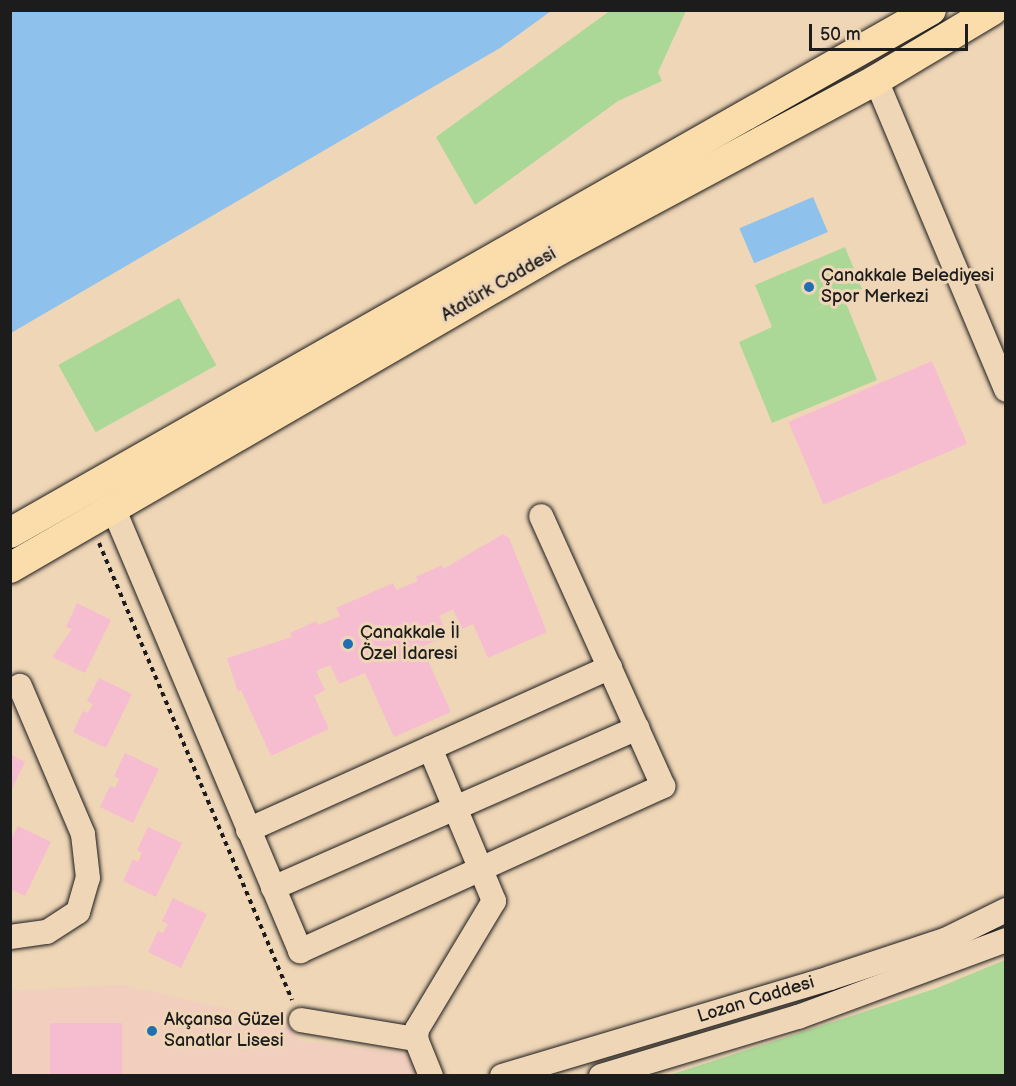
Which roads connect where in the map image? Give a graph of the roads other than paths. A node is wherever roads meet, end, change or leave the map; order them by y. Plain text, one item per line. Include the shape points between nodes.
1 (931, 10) edge
2 (993, 10) edge
3 (876, 80) junction
4 (1005, 390) edge
5 (102, 516) junction
6 (541, 516) dead end
7 (10, 533) edge
8 (10, 568) edge
9 (610, 667) junction
10 (20, 687) dead end
11 (637, 728) junction
12 (430, 748) junction
13 (455, 808) junction
14 (248, 830) junction
15 (481, 869) junction
16 (273, 888) junction
17 (1005, 910) edge
18 (10, 937) edge
19 (1005, 940) edge
20 (301, 1020) road end
21 (416, 1039) junction
22 (431, 1076) edge
23 (502, 1076) edge
24 (601, 1076) edge

1 - 7 main road, Atatürk Caddesi
2 - 3 main road, Atatürk Caddesi
3 - 4 street
3 - 5 main road, Atatürk Caddesi via 559,250
5 - 8 main road, Atatürk Caddesi
5 - 14 street
6 - 9 street
9 - 11 street
9 - 12 street
10 - 18 street via 83,834 88,878 78,912 47,932
11 - 13 street
11 - 15 street via 663,786
12 - 13 street
12 - 14 street
13 - 15 street
13 - 16 street
14 - 16 street
15 - 16 street via 300,951
15 - 21 street via 494,901 417,1029
17 - 23 street, Lozan Caddesi via 945,940 830,978
19 - 24 street, Lozan Caddesi via 798,1017
20 - 21 street
21 - 22 street

